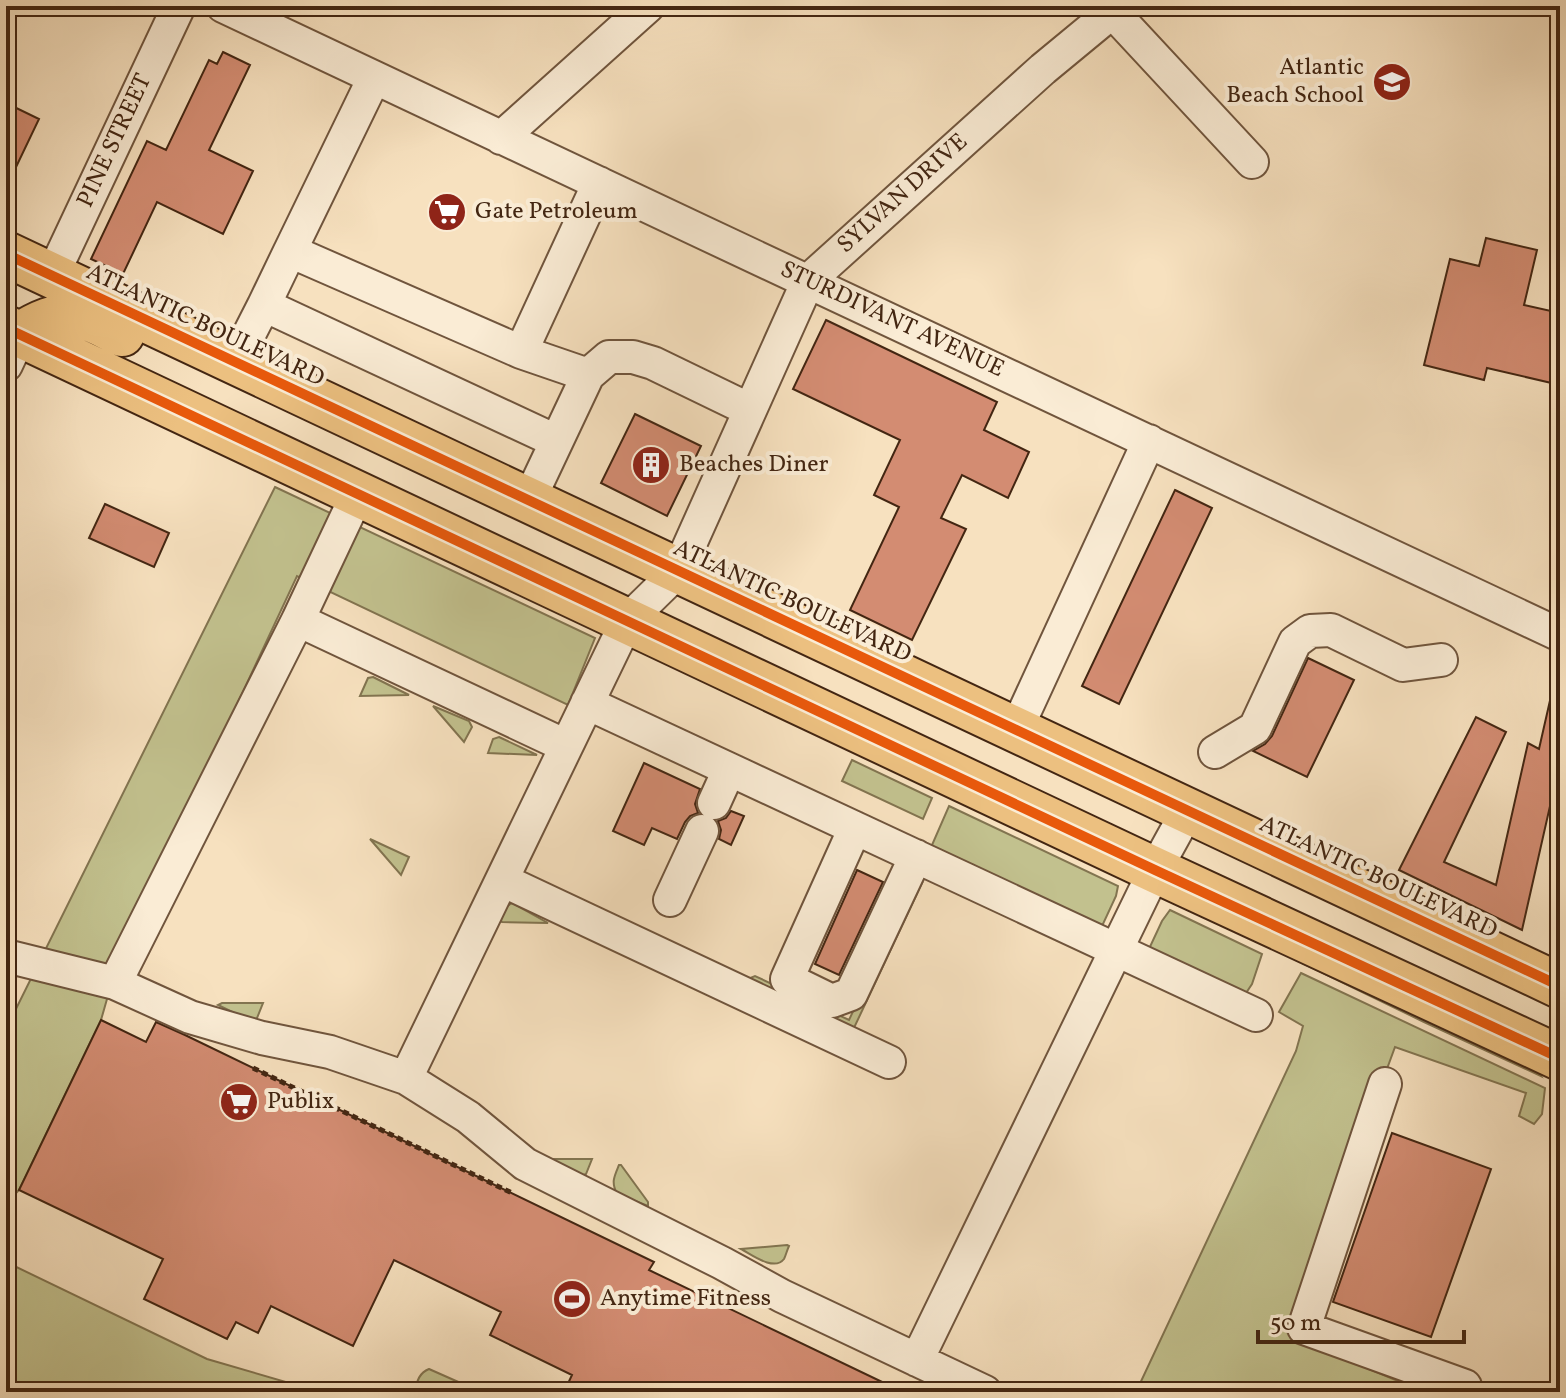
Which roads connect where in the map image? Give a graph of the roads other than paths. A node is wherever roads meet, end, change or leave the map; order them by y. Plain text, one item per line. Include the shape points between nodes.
1 (179, 6) edge
2 (223, 6) edge
3 (648, 6) edge
4 (1110, 9) edge
5 (374, 78) junction
6 (501, 138) junction
7 (1252, 162) dead end
8 (599, 183) junction
9 (290, 251) junction
10 (6, 254) edge
11 (52, 276) junction
12 (808, 281) junction
13 (264, 305) junction
14 (9, 332) edge
15 (521, 352) junction
16 (235, 362) junction
17 (588, 375) junction
18 (750, 410) junction
19 (556, 441) junction
20 (1149, 441) junction
21 (357, 495) junction
22 (529, 500) junction
23 (678, 571) junction
24 (298, 620) junction
25 (627, 621) junction
26 (1560, 635) edge
27 (1441, 660) dead end
28 (587, 703) junction
29 (1016, 730) junction
30 (566, 746) junction
31 (1215, 752) dead end
32 (729, 770) junction
33 (1188, 810) junction
34 (855, 828) junction
35 (916, 856) junction
36 (1155, 870) junction
37 (502, 880) junction
38 (670, 900) dead end
39 (1117, 950) junction
40 (6, 956) edge
41 (115, 983) junction
42 (1560, 986) edge
43 (1256, 1015) dead end
44 (1560, 1058) edge
45 (889, 1062) dead end
46 (406, 1078) junction
47 (1385, 1084) dead end
48 (917, 1360) junction
49 (1465, 1386) dead end
50 (985, 1392) edge

1 - 11 street, PINE STREET
2 - 5 street, STURDIVANT AVENUE
3 - 6 street
4 - 7 street
4 - 12 street, SYLVAN DRIVE
5 - 6 street, STURDIVANT AVENUE
5 - 9 street
6 - 8 street, STURDIVANT AVENUE
8 - 12 street, STURDIVANT AVENUE
8 - 15 street
9 - 13 street
9 - 15 street
10 - 11 highway, ATLANTIC BOULEVARD
11 - 14 highway via 37,292 17,299
11 - 16 highway, ATLANTIC BOULEVARD
12 - 18 street, SYLVAN DRIVE
12 - 20 street, STURDIVANT AVENUE
13 - 16 street
13 - 19 street
14 - 16 highway via 51,318 80,316 214,372
14 - 21 highway
15 - 17 street
16 - 22 highway, ATLANTIC BOULEVARD
17 - 18 street via 609,357 633,357
17 - 19 street
18 - 23 street, SYLVAN DRIVE
19 - 22 street
20 - 26 street, STURDIVANT AVENUE
20 - 29 street
21 - 24 street
21 - 25 highway
22 - 23 highway, ATLANTIC BOULEVARD
23 - 25 street, SYLVAN DRIVE
23 - 29 highway, ATLANTIC BOULEVARD
24 - 30 street
24 - 41 street
25 - 28 street, SYLVAN DRIVE
25 - 36 highway
27 - 31 street via 1403,665 1331,630 1310,631 1295,642 1255,728
28 - 30 street, SYLVAN DRIVE
28 - 32 street
29 - 33 highway, ATLANTIC BOULEVARD
30 - 37 street, SYLVAN DRIVE
32 - 34 street
32 - 38 street
33 - 36 street
33 - 42 highway, ATLANTIC BOULEVARD
34 - 35 street
34 - 35 street via 787,979 832,1001 851,994
35 - 39 street
36 - 39 street
36 - 44 highway
37 - 45 street
37 - 46 street, SYLVAN DRIVE
39 - 43 street
39 - 48 street
40 - 41 street
41 - 46 street via 190,1017 330,1052
46 - 48 street via 468,1117 525,1164
47 - 49 street via 1304,1328
48 - 50 street

